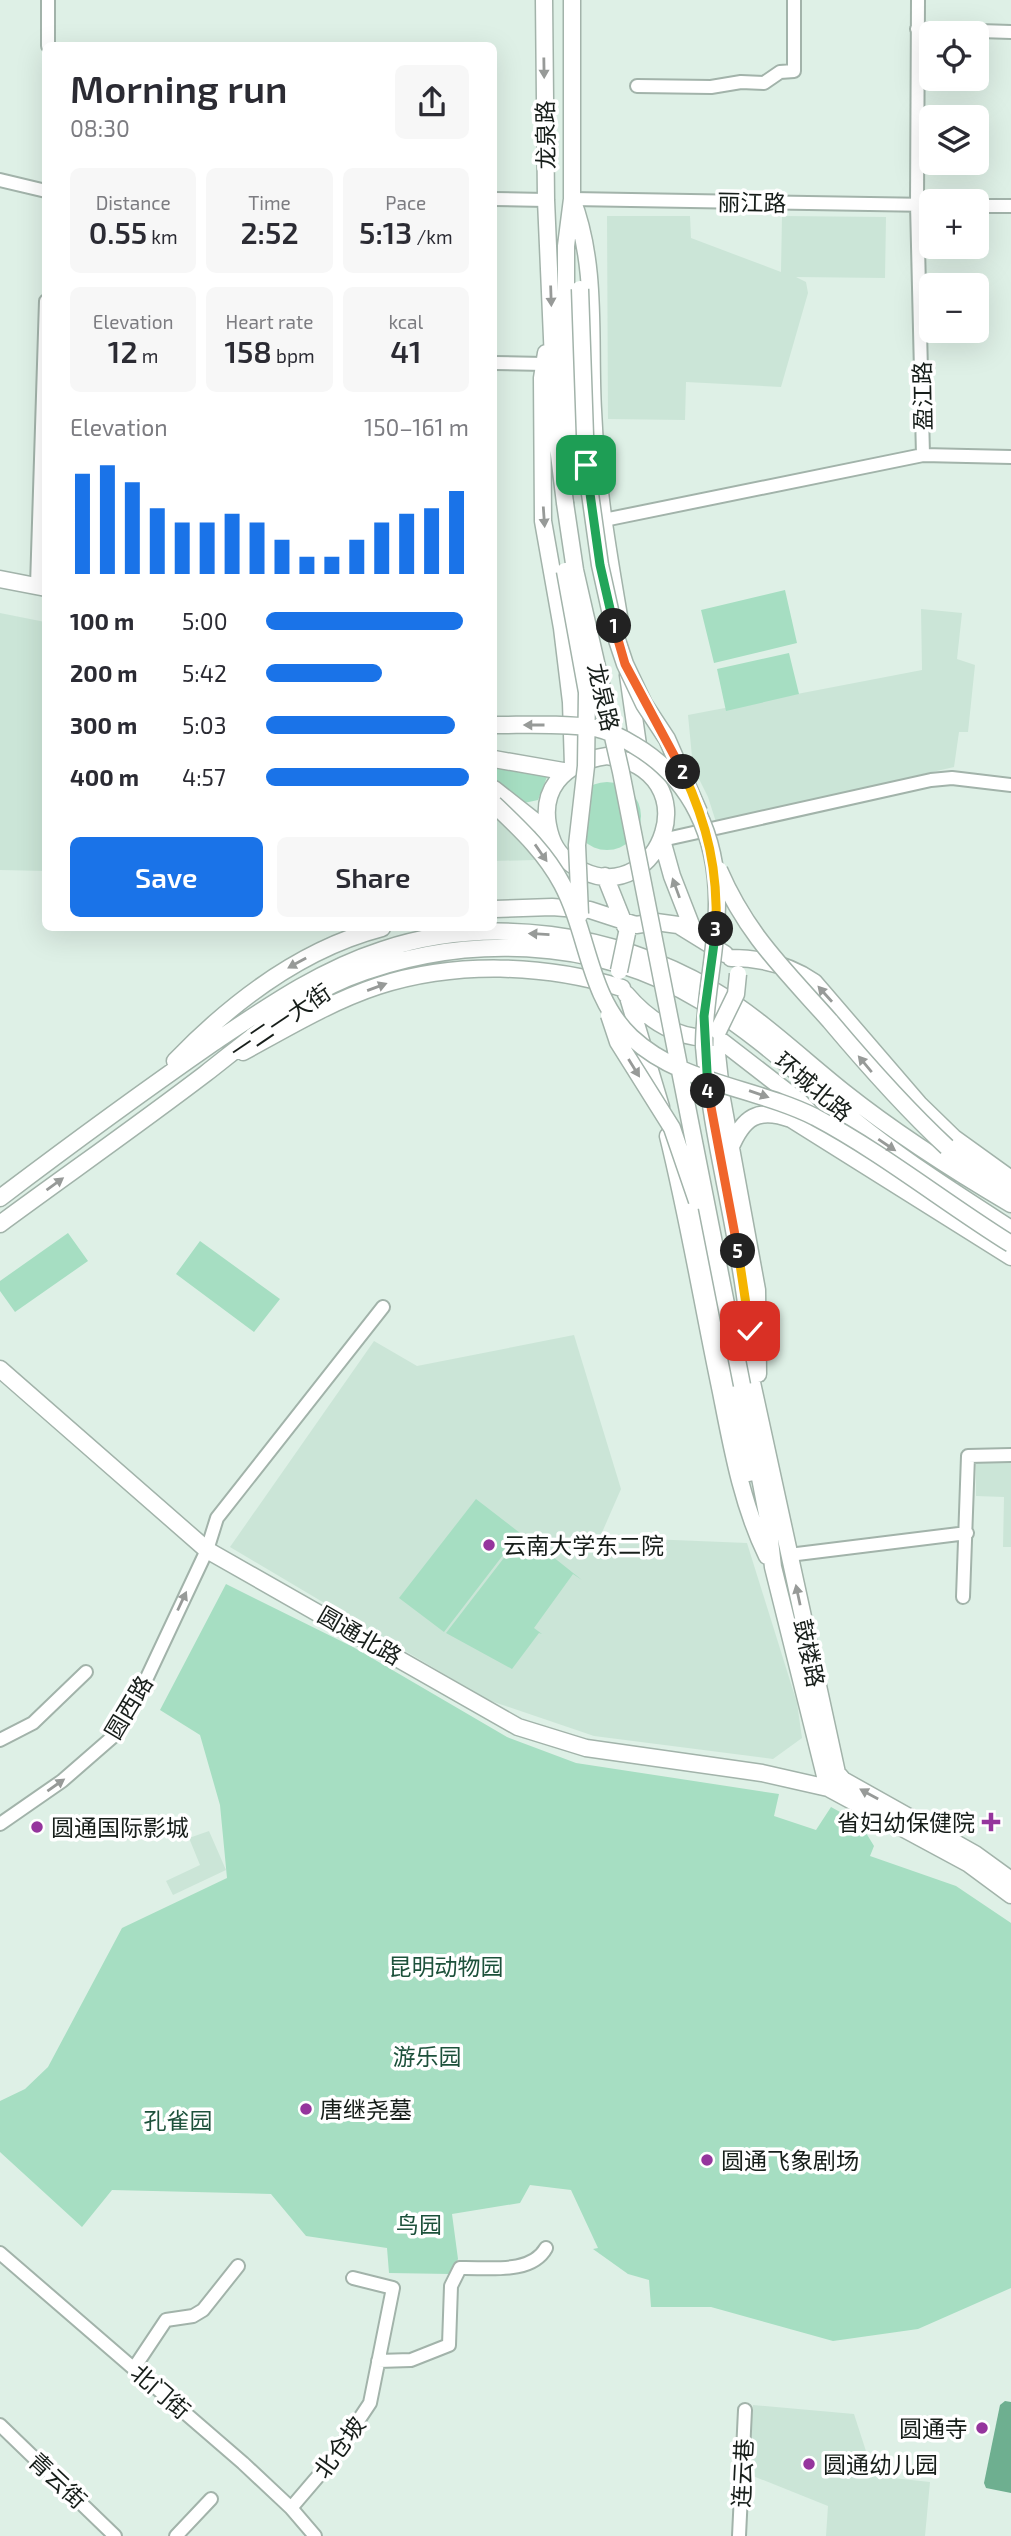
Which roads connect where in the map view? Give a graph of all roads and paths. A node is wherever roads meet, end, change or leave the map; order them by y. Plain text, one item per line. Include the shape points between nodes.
1 (48, 0) edge
2 (544, 0) edge
3 (572, 0) edge
4 (794, 0) edge
5 (918, 0) edge
6 (917, 29) junction
7 (1011, 32) edge
8 (48, 42) edge
9 (637, 86) dead end
10 (0, 180) edge
11 (42, 190) edge
12 (497, 199) edge
13 (572, 199) junction
14 (546, 200) junction
15 (917, 204) junction
16 (989, 206) edge
17 (1011, 206) edge
18 (552, 327) junction
19 (497, 363) edge
20 (544, 364) junction
21 (923, 455) junction
22 (1011, 457) edge
23 (565, 502) junction
24 (604, 520) junction
25 (0, 579) edge
26 (0, 588) edge
27 (42, 590) edge
28 (42, 590) edge
29 (497, 725) edge
30 (497, 760) edge
31 (641, 766) junction
32 (568, 768) junction
33 (1011, 785) edge
34 (497, 791) edge
35 (497, 807) edge
36 (699, 812) junction
37 (663, 840) junction
38 (552, 841) junction
39 (715, 861) junction
40 (605, 876) junction
41 (615, 895) junction
42 (497, 908) edge
43 (602, 912) junction
44 (629, 926) junction
45 (581, 930) junction
46 (373, 931) edge
47 (695, 935) junction
48 (731, 958) junction
49 (611, 959) junction
50 (625, 993) junction
51 (606, 1007) junction
52 (717, 1033) junction
53 (207, 1072) junction
54 (156, 1081) junction
55 (730, 1149) junction
56 (862, 1163) junction
57 (1011, 1179) edge
58 (1011, 1191) edge
59 (0, 1198) edge
60 (1011, 1204) edge
61 (0, 1224) edge
62 (1011, 1228) edge
63 (1011, 1244) edge
64 (1011, 1257) edge
65 (383, 1307) dead end
66 (745, 1332) junction
67 (0, 1369) edge
68 (742, 1385) joint
69 (758, 1405) junction
70 (1011, 1455) edge
71 (967, 1533) junction
72 (207, 1549) junction
73 (789, 1555) junction
74 (773, 1567) junction
75 (963, 1597) dead end
76 (86, 1672) dead end
77 (827, 1734) junction
78 (0, 1740) edge
79 (819, 1758) junction
80 (779, 1777) junction
81 (833, 1779) junction
82 (0, 1824) edge
83 (1011, 1880) edge
84 (1011, 1895) edge
85 (546, 2248) dead end
86 (0, 2253) edge
87 (238, 2266) dead end
88 (353, 2278) dead end
89 (378, 2361) junction
90 (134, 2368) junction
91 (746, 2410) dead end
92 (0, 2425) edge
93 (0, 2432) edge
94 (211, 2499) dead end
95 (291, 2508) junction
96 (108, 2536) edge
97 (115, 2536) edge
98 (176, 2536) edge
99 (315, 2536) edge
100 (739, 2536) edge

1 - 8 street
2 -> 14 main road, 龙泉路
3 - 13 main road, 龙泉路
4 - 9 street via 794,71 780,72 764,83
5 - 6 street, 盈江路
6 - 7 street
6 - 15 street, 盈江路
10 - 11 street
12 - 14 street
13 - 15 street, 丽江路
13 - 23 main road, 龙泉路 via 566,246
13 - 24 main road via 583,236 589,286 592,408
13 - 36 main road, bridge via 586,465 600,565 625,664 667,739
14 -> 18 main road, 龙泉路
15 - 21 street, 盈江路
16 - 17 street
18 - 20 main road
18 - 23 main road, 龙泉路 via 556,430
19 - 20 street
20 -> 32 main road via 543,521 571,702
21 - 22 street
21 - 24 street
23 - 45 main road, bridge via 560,547 587,692 586,766 577,845
23 - 66 main road, 龙泉路, bridge via 630,770
23 - 68 main road, 龙泉路, bridge via 575,570 621,772
24 - 31 main road
25 - 27 main road
26 - 28 main road
36 -> 29 main road, bridge via 676,777 626,740 597,729
30 - 32 main road
31 - 32 main road via 607,755
31 - 37 main road via 665,799 668,820
32 - 38 main road via 547,806
33 - 37 street via 931,780
34 - 38 main road via 541,826
35 -> 45 main road, bridge via 537,845 562,885
36 - 39 main road, bridge
37 - 40 main road via 636,869
47 -> 37 main road
38 - 40 main road via 573,866
58 -> 39 main road, bridge via 947,1147 871,1071 740,915
39 - 66 main road, bridge via 716,934 704,1046 707,1090 742,1268
40 - 41 main road
41 - 43 main road via 610,909
41 - 44 main road
42 - 43 main road
43 - 44 main road
44 - 47 main road via 678,925
44 - 49 main road, bridge
45 - 51 main road, bridge
46 -> 54 main road via 340,942 269,978 205,1030
47 - 48 main road
48 - 52 main road, bridge via 738,974 736,994
57 -> 48 main road via 954,1138 814,982 769,961
49 - 50 main road
49 - 53 main road, 一二一大街 via 509,947 457,950 399,961 345,979 300,1003
49 -> 54 main road, 一二一大街 via 548,934 437,938 384,949 332,969 267,1006
49 - 60 main road, 环城北路 via 679,971 715,991 915,1147
49 -> 62 main road, 环城北路 via 698,999 749,1031 870,1133
50 - 52 main road via 652,1020 691,1037
53 -> 50 main road via 281,1031 375,987 412,976 452,969 509,969 548,973
50 - 74 main road via 653,1076 684,1199 737,1471 755,1532
51 -> 63 main road, bridge via 631,1037 663,1062 815,1118
51 -> 74 main road, bridge via 618,1042 681,1146 697,1201 745,1454
52 - 55 main road
52 - 56 main road via 799,1101
61 -> 53 main road, 一二一大街
54 - 59 main road, 一二一大街
55 - 56 main road via 745,1122 774,1113 806,1127
55 - 69 main road via 757,1290
56 - 64 main road
65 - 72 street, 圆西路 via 237,1489 217,1518
66 - 69 main road, 鼓楼路
67 - 72 main road, 圆通北路
68 - 74 main road, 鼓楼路
69 - 73 main road, 鼓楼路
70 - 71 street via 968,1456
71 - 73 street
71 - 75 street
72 - 80 main road, 圆通北路 via 519,1727 586,1748
82 -> 72 street, 圆西路 via 62,1781 116,1734 136,1702
77 -> 73 main road, 鼓楼路
74 - 79 main road, 鼓楼路
76 - 78 street via 33,1723
77 - 79 main road
77 - 81 main road, 鼓楼路
79 - 80 main road via 802,1773
79 - 81 main road, 鼓楼路
80 - 81 main road, 圆通北路
83 -> 81 main road via 975,1854
81 - 84 main road
85 - 89 street via 541,2258 522,2266 460,2268 451,2287 449,2345 411,2360
86 - 90 street, 北门街
87 - 90 street via 203,2310 166,2320
88 - 89 street, 北仓坡 via 393,2288
89 - 95 street, 北仓坡 via 370,2403 332,2460
90 - 95 street, 北门街
91 - 100 street, 连云巷
92 - 97 street, 青云街
93 - 96 street, 青云街
94 - 98 street
95 - 99 street, 北门街

